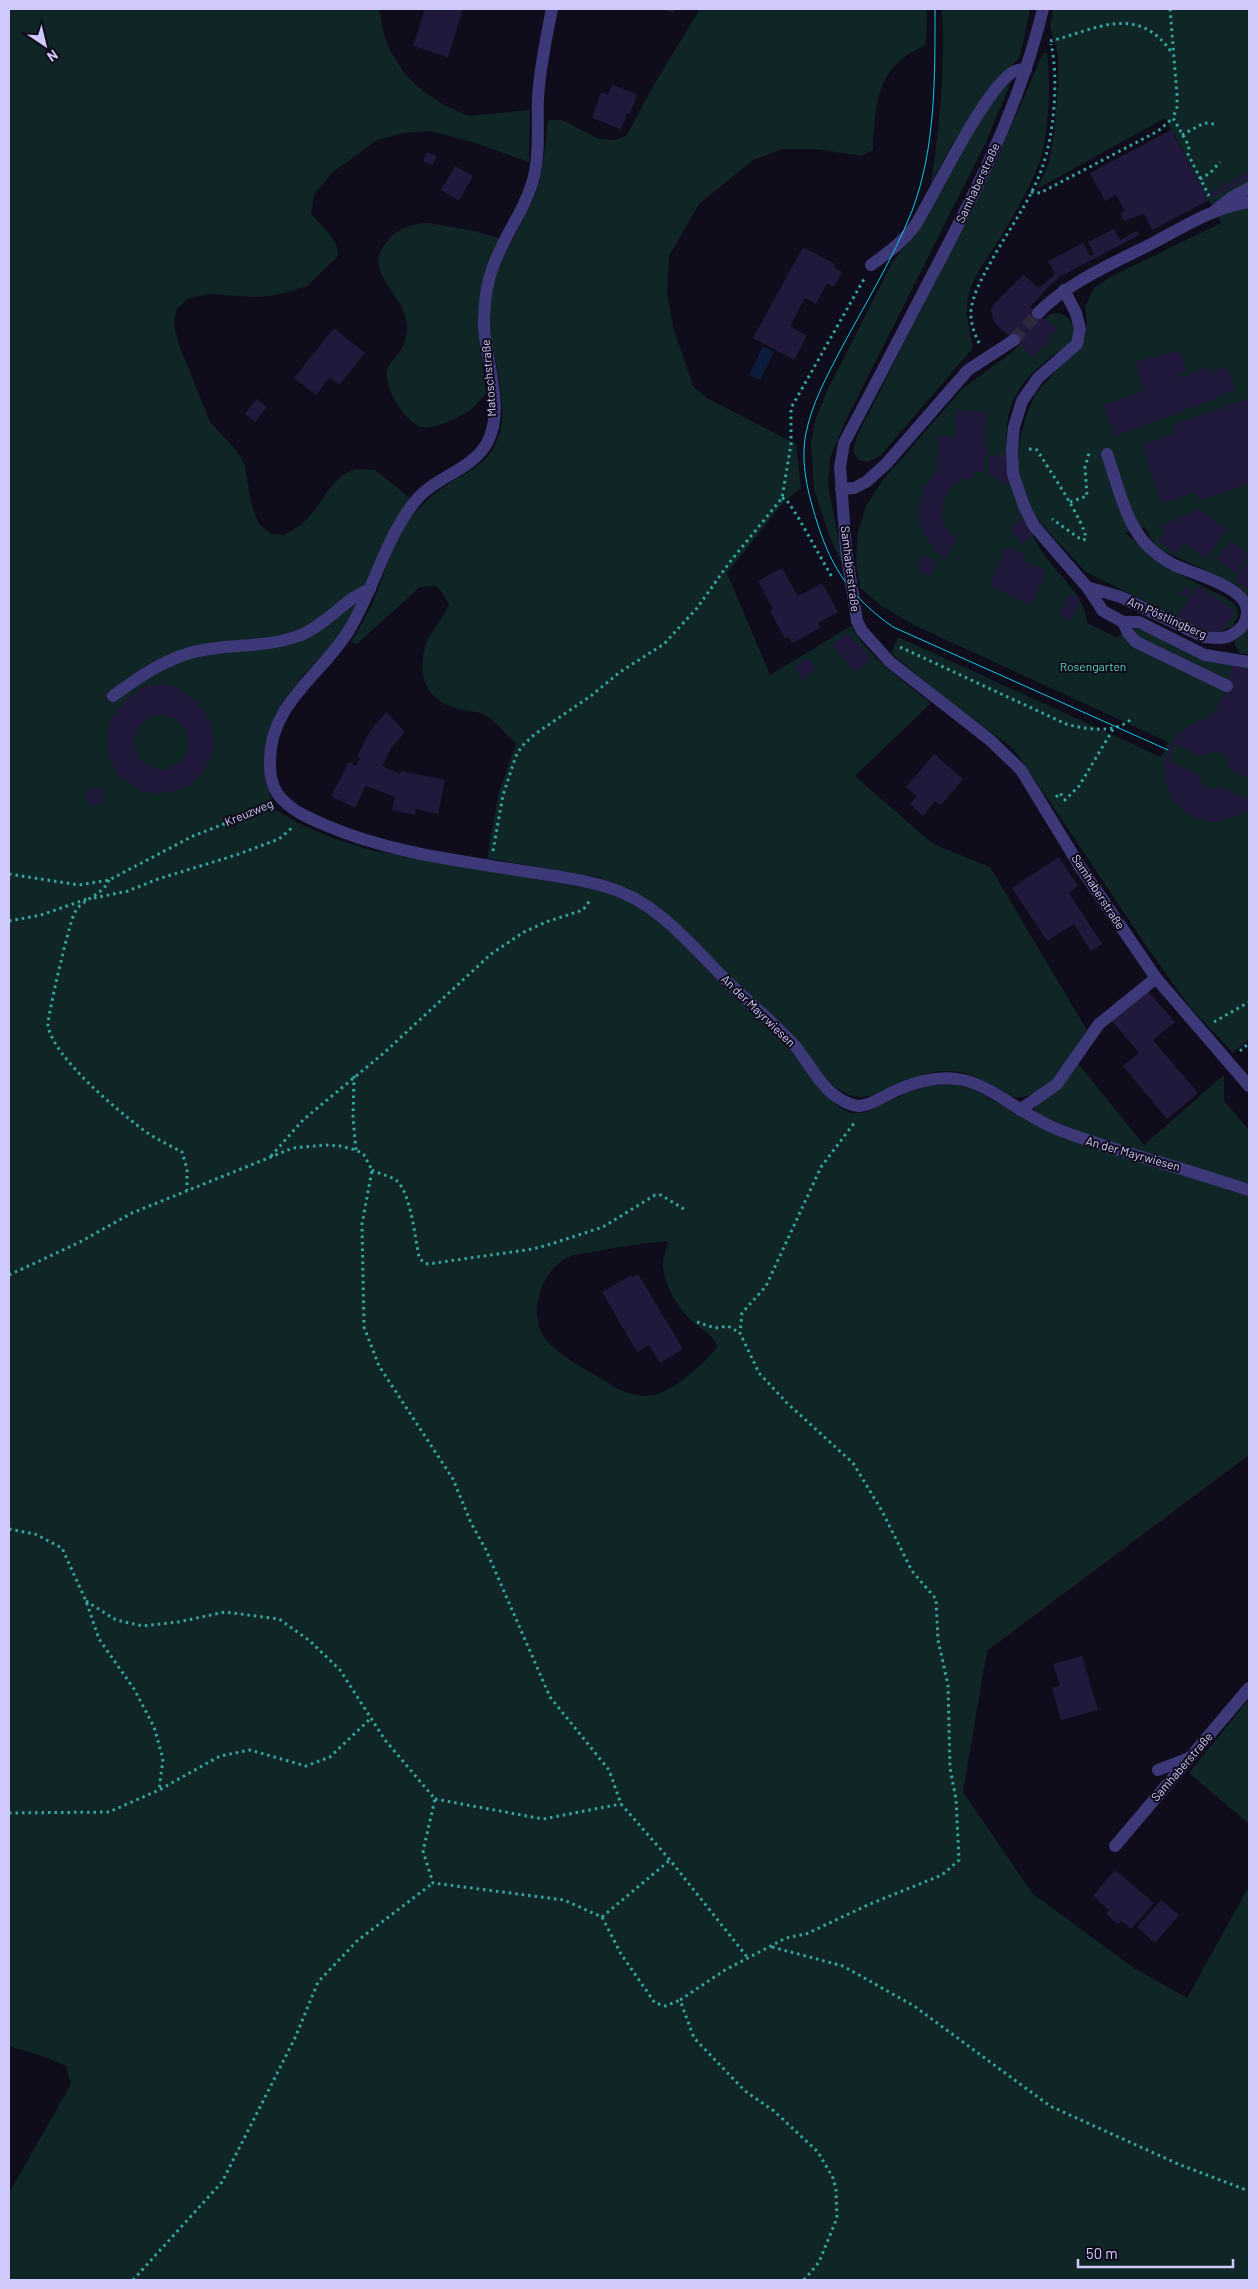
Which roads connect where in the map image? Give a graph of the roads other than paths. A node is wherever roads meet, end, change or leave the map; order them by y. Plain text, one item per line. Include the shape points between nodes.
1 (552, 9) edge
2 (1043, 9) edge
3 (1026, 70) junction
4 (1249, 188) edge
5 (1249, 202) edge
6 (1213, 204) junction
7 (871, 265) road end
8 (1064, 290) junction
9 (1038, 313) tunnel mouth
10 (1014, 340) tunnel mouth
11 (1107, 454) dead end
12 (841, 489) junction
13 (1087, 587) junction
14 (370, 589) junction
15 (1124, 622) junction
16 (1249, 662) edge
17 (1227, 686) dead end
18 (113, 696) dead end
19 (281, 799) joint
20 (491, 866) joint
21 (1156, 978) junction
22 (1247, 1084) edge
23 (1020, 1110) junction
24 (1249, 1190) edge
25 (1249, 1688) edge
26 (1189, 1758) junction
27 (1158, 1770) dead end
28 (1115, 1846) dead end

1 - 14 street, Matoschstraße via 538,98 539,151 534,178 526,202 494,265 486,294 484,327 494,405 492,430 486,446 475,458 418,497 395,533
2 - 3 street, Samhaberstraße
3 - 7 street via 1010,74 997,89 966,133 916,223 901,242
3 - 12 street, Samhaberstraße via 962,219 844,443
4 - 6 street
5 - 6 street
6 - 8 street
8 - 9 street
8 - 13 street, Am Pöstlingberg via 1080,329 1077,344 1038,378 1022,401 1014,427 1013,474 1034,526
10 - 12 street via 968,370 886,464 866,482 854,488
11 - 13 street, Am Pöstlingberg via 1132,523 1145,543 1172,564 1229,588 1240,596 1247,607 1246,620 1240,630 1218,639 1204,636 1121,597
12 - 21 street, Samhaberstraße via 857,621 869,641 901,671 1000,748 1021,770
13 - 15 street, Am Pöstlingberg via 1103,611
14 - 18 street via 302,634 268,643 190,652 160,665
14 - 19 street, Matoschstraße via 345,636 293,695 278,723 270,766 274,786
15 - 16 street, Am Pöstlingberg via 1139,622 1205,655
15 - 17 street via 1136,642
19 - 20 street, Kreuzweg via 302,814 341,832
20 - 23 street, An der Mayrwiesen via 595,884 629,896 666,920 786,1037 830,1092 846,1102 862,1106 911,1084 947,1078 972,1083
21 - 22 street, Samhaberstraße
21 - 23 street via 1099,1024 1057,1084
23 - 24 street, An der Mayrwiesen via 1079,1138
25 - 26 street, Samhaberstraße
26 - 27 street
26 - 28 street, Samhaberstraße

